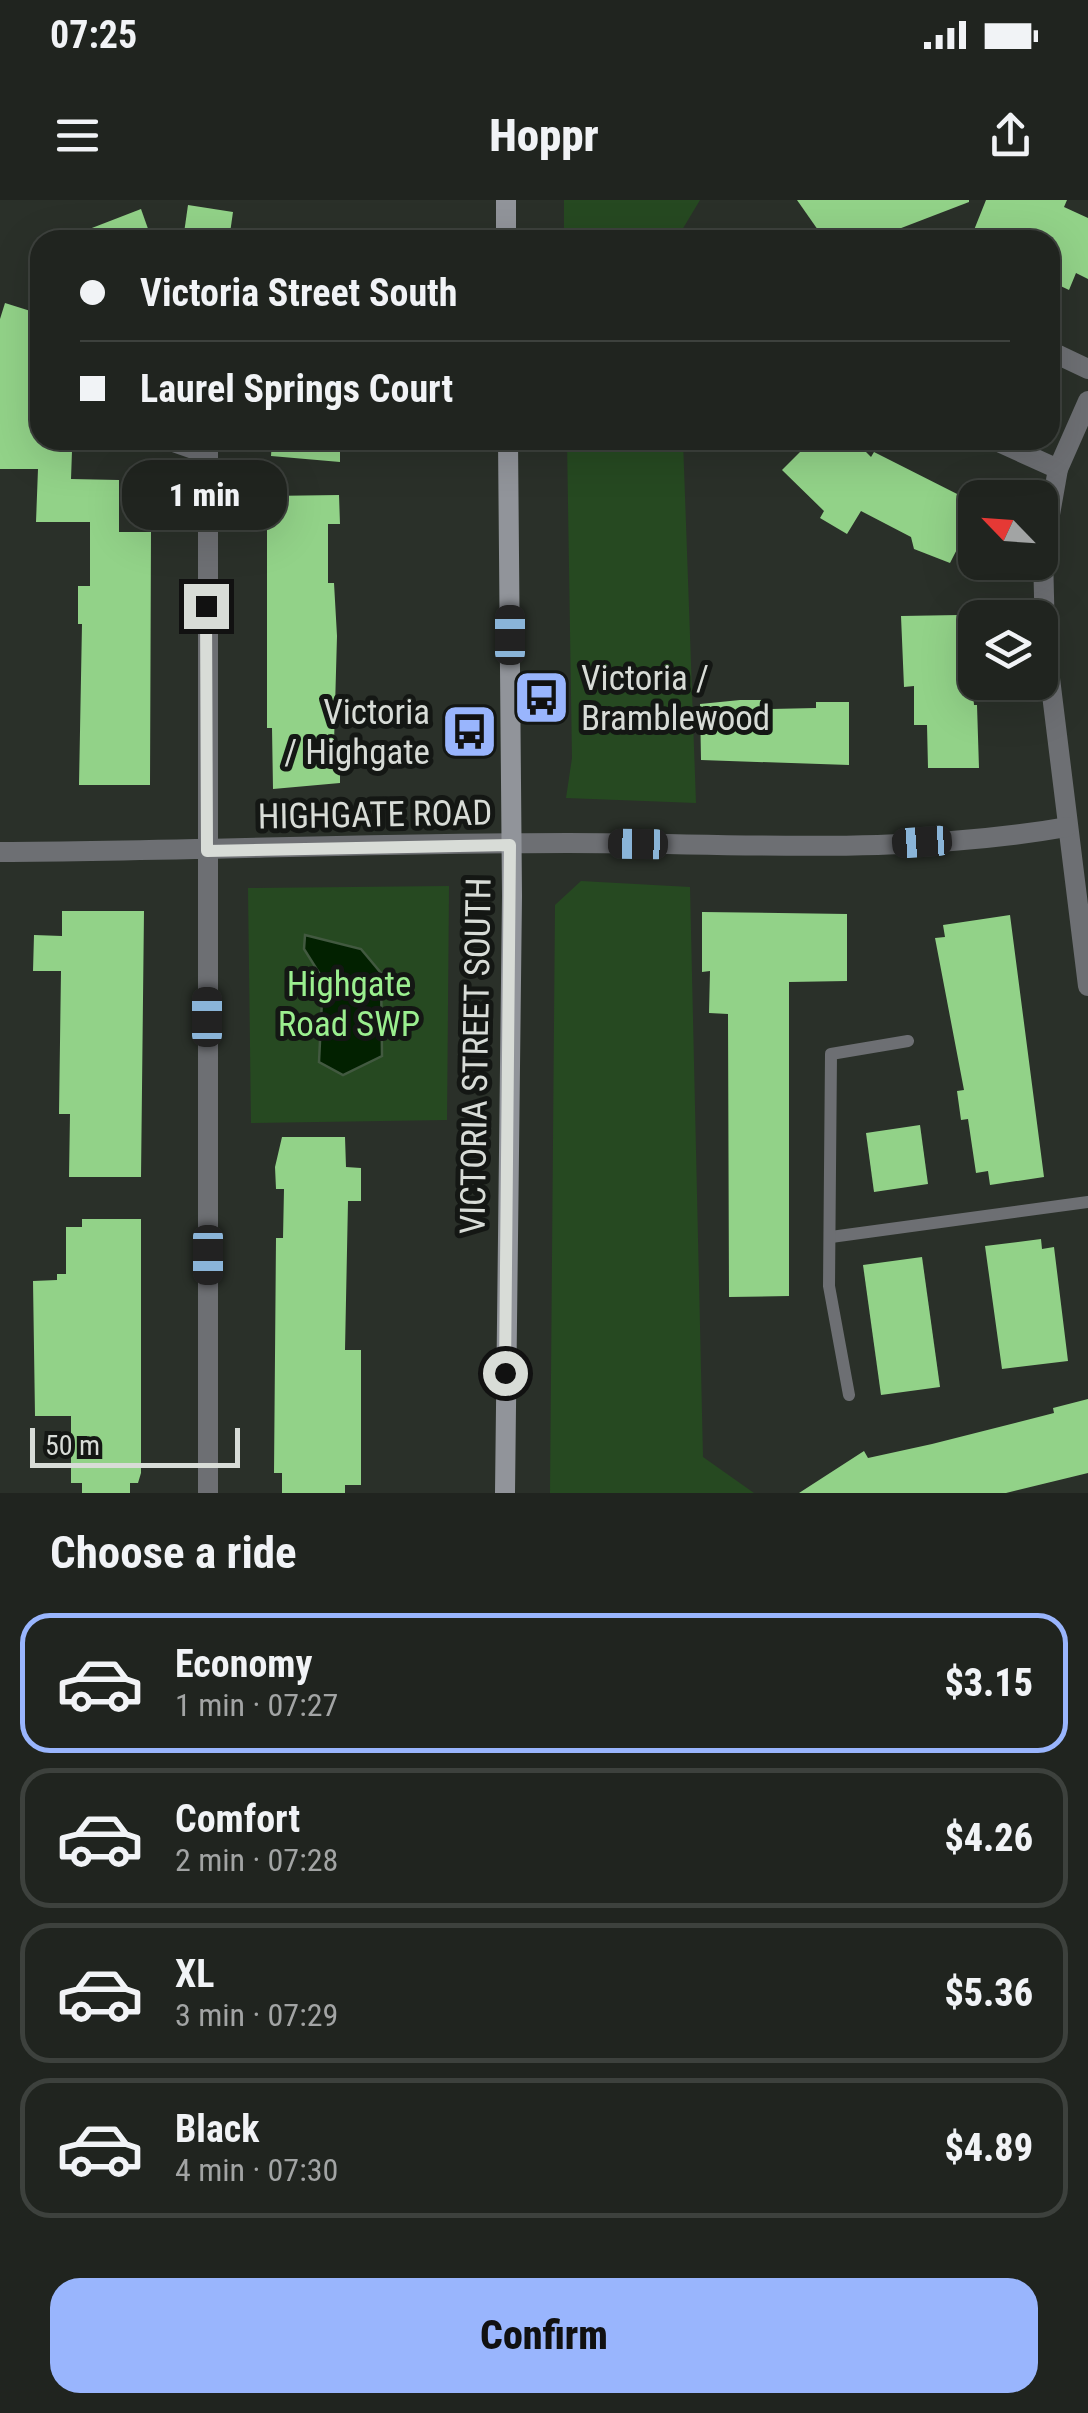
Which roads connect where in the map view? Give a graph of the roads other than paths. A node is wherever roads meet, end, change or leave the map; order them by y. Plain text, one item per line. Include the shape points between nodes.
1 (506, 200) edge
2 (506, 230) edge
3 (1060, 356) edge
4 (1088, 369) edge
5 (1088, 401) edge
6 (206, 450) edge
7 (508, 450) edge
8 (1015, 450) edge
9 (1058, 470) junction
10 (1068, 827) junction
11 (510, 845) junction
12 (207, 851) junction
13 (0, 852) edge
14 (1088, 986) edge
15 (908, 1041) dead end
16 (1088, 1202) edge
17 (831, 1237) junction
18 (849, 1396) dead end
19 (208, 1493) edge
20 (505, 1493) edge

1 - 2 main road
3 - 4 street
5 - 9 street
6 - 12 street
7 - 11 main road, VICTORIA STREET SOUTH
8 - 9 street
9 - 10 street via 1044,571 1045,638
10 - 11 street, HIGHGATE ROAD via 857,846
10 - 14 street
11 - 12 street, HIGHGATE ROAD
11 - 20 main road, VICTORIA STREET SOUTH
12 - 13 street, HIGHGATE ROAD
12 - 19 street
15 - 17 lane via 831,1054
16 - 17 lane
17 - 18 lane via 829,1286

